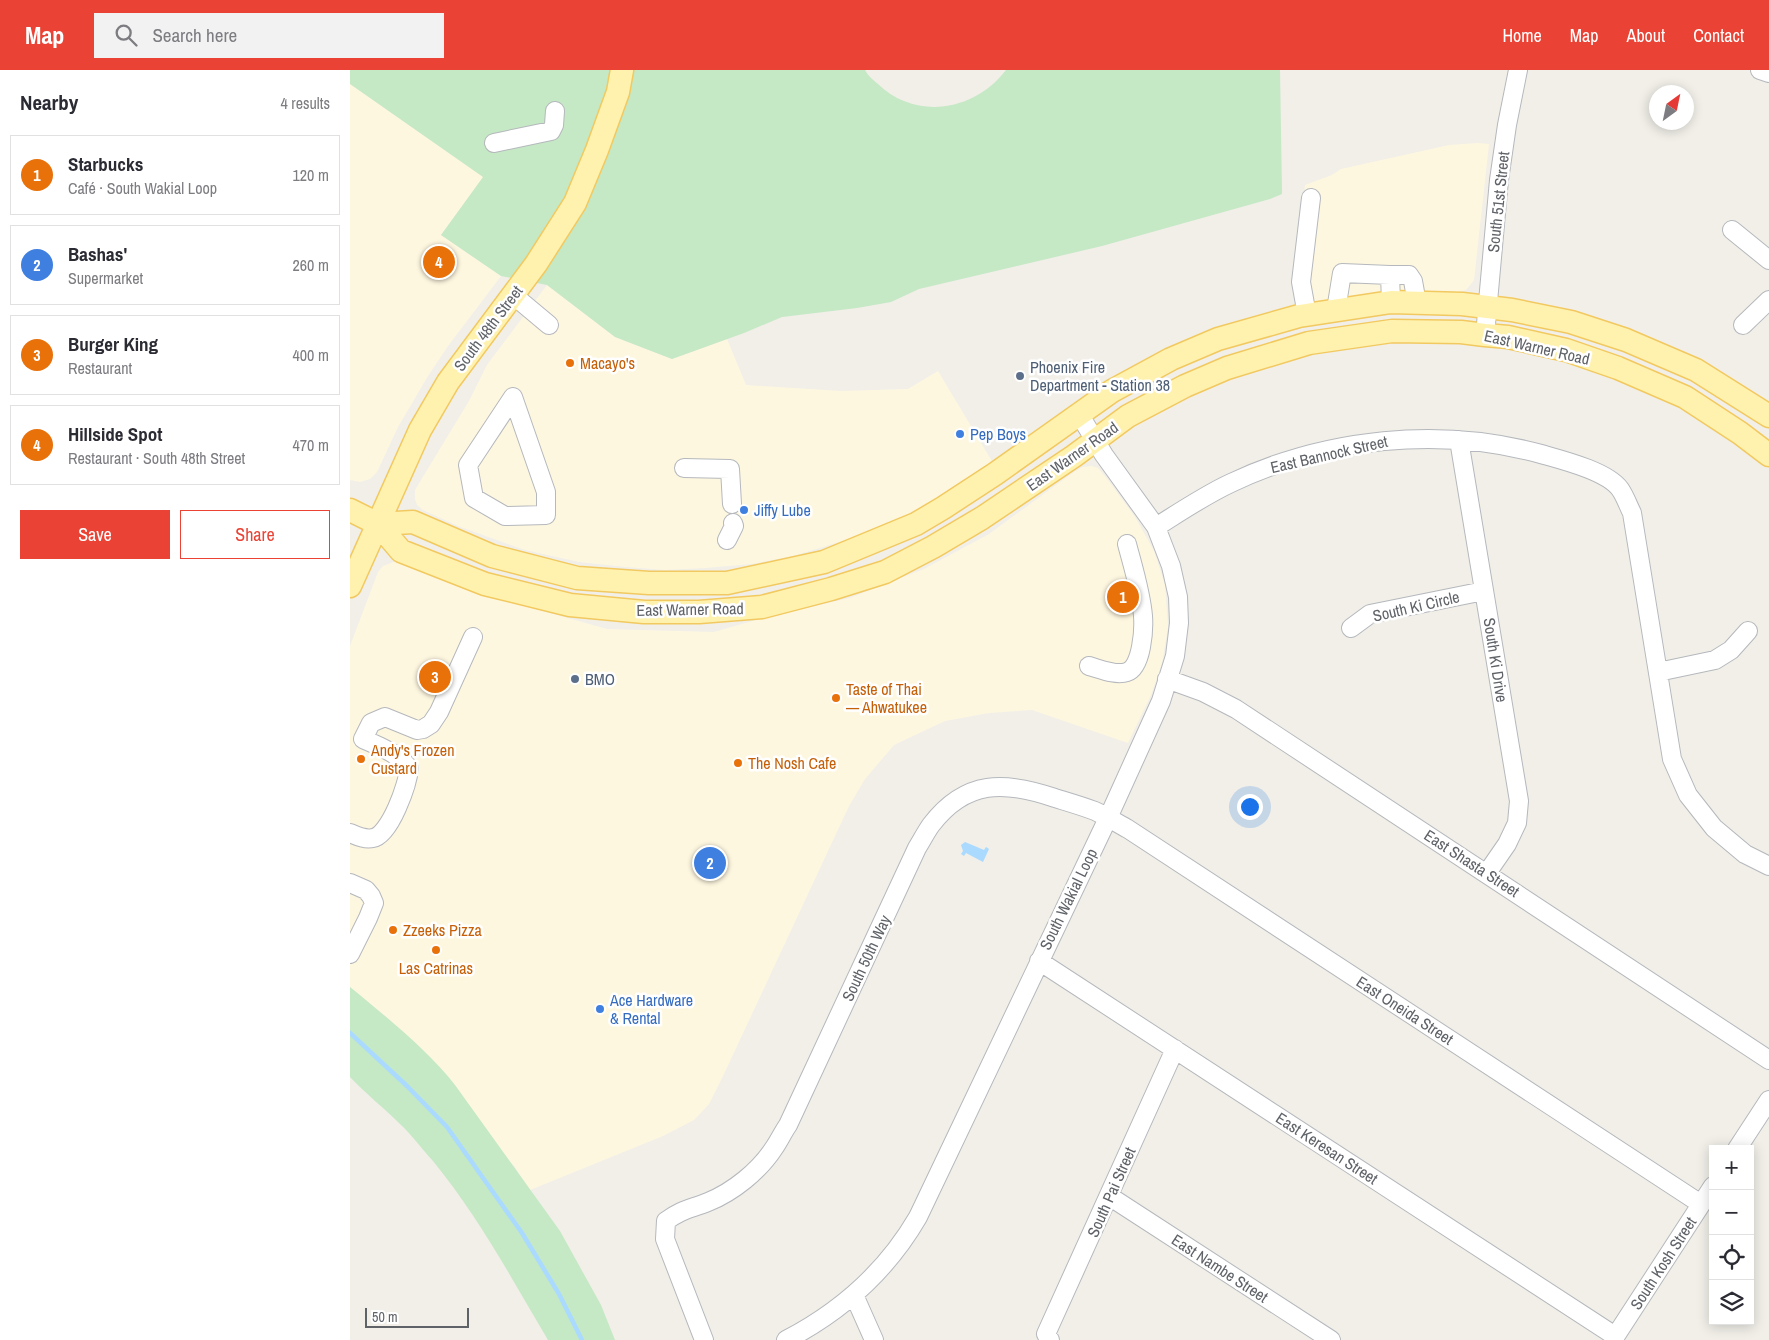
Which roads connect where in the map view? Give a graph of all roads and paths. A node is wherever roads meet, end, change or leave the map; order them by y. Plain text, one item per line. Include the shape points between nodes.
1 (622, 70) edge
2 (1518, 70) edge
3 (1760, 70) edge
4 (1769, 73) edge
5 (556, 110) dead end
6 (494, 143) dead end
7 (1311, 198) dead end
8 (1732, 230) dead end
9 (1769, 260) edge
10 (1390, 275) junction
11 (513, 295) junction
12 (1769, 300) edge
13 (1391, 302) junction
14 (1417, 303) junction
15 (1487, 307) junction
16 (1336, 310) junction
17 (1306, 315) junction
18 (548, 325) dead end
19 (1743, 325) dead end
20 (1485, 335) junction
21 (1723, 387) junction
22 (1709, 413) junction
23 (1079, 414) junction
24 (1769, 416) edge
25 (1095, 439) junction
26 (1459, 440) junction
27 (1769, 454) edge
28 (684, 468) dead end
29 (732, 504) dead end
30 (943, 508) junction
31 (350, 510) edge
32 (546, 515) joint
33 (378, 524) junction
34 (1156, 527) junction
35 (960, 531) junction
36 (1127, 544) dead end
37 (350, 586) edge
38 (1484, 591) junction
39 (1351, 628) dead end
40 (1748, 631) dead end
41 (473, 637) dead end
42 (1089, 666) dead end
43 (1658, 672) junction
44 (1168, 679) junction
45 (1108, 818) junction
46 (350, 833) edge
47 (1769, 866) edge
48 (1487, 873) junction
49 (350, 883) edge
50 (350, 954) edge
51 (1039, 961) junction
52 (1175, 1049) junction
53 (1769, 1060) edge
54 (1769, 1100) edge
55 (1740, 1145) edge
56 (1710, 1190) edge
57 (1109, 1196) junction
58 (1701, 1204) junction
59 (854, 1295) junction
60 (1048, 1337) edge
61 (1614, 1338) edge
62 (704, 1340) edge
63 (786, 1340) edge
64 (874, 1340) edge
65 (1331, 1340) edge

1 - 11 main road, South 48th Street via 618,92 575,203
2 - 15 street, South 51st Street via 1499,180
3 - 4 street
5 - 6 street via 551,131
7 - 17 street via 1301,282
8 - 9 street
10 - 13 street
10 - 14 street via 1409,275
10 - 16 street via 1342,273
11 - 18 street
11 - 33 main road, South 48th Street via 448,382 420,430
12 - 19 street
13 - 14 main road, East Warner Road
13 - 16 main road, East Warner Road
14 - 15 main road, East Warner Road
15 - 20 street, South 51st Street
15 - 21 main road, East Warner Road via 1571,322 1626,340 1696,370
16 - 17 main road, East Warner Road
17 - 23 main road, East Warner Road via 1218,339 1171,359 1112,391
20 - 22 main road, East Warner Road via 1566,350 1618,368 1685,397
20 - 25 main road, East Warner Road via 1392,331 1309,343 1227,368 1185,386 1128,416
21 - 22 main road
21 - 24 main road, East Warner Road
22 - 27 main road, East Warner Road
23 - 25 street, South Wakial Loop
23 - 30 main road, East Warner Road
25 - 34 street, South Wakial Loop
25 - 35 main road, East Warner Road
26 - 34 street, East Bannock Street via 1402,439 1356,445 1268,467 1230,483
26 - 38 street, South Ki Drive
26 - 43 street, East Bannock Street via 1514,447 1554,458 1600,473 1619,488 1632,512
28 - 29 street via 730,469
30 - 33 main road, East Warner Road via 916,524 824,562 728,583 650,583 577,578 492,556 413,522
30 - 35 main road
31 - 33 main road, East Warner Road
32 - 32 street via 505,516 474,498 468,465 513,397 546,492
33 - 35 main road, East Warner Road via 401,551 485,584 570,605 644,612 762,607 822,592 885,572
33 - 37 main road, South 48th Street
34 - 44 street, South Wakial Loop via 1171,566 1178,597 1175,656
36 - 42 street via 1143,616 1136,664 1133,669 1118,673
38 - 39 street, South Ki Circle via 1370,614
38 - 48 street, South Ki Drive via 1519,801 1517,823
40 - 43 street via 1731,650 1715,660
41 - 46 street via 431,724 417,730 385,717 371,723 363,739 395,754 409,768 409,777 385,830 373,838
43 - 47 street, East Bannock Street via 1672,759 1688,795 1714,828 1745,854
44 - 45 street, South Wakial Loop
44 - 48 street, East Shasta Street via 1236,709
45 - 51 street, South Wakial Loop
45 - 58 street, East Oneida Street
45 - 62 street, South 50th Way via 1036,791 1010,786 988,787 970,793 949,805 931,825 917,848 774,1149 734,1188 709,1202 678,1212 666,1221 665,1239
48 - 53 street, East Shasta Street
49 - 50 street via 366,890 374,903
51 - 52 street, East Keresan Street
51 - 59 street, South Wakial Loop via 918,1218 876,1276
52 - 57 street, South Pai Street
52 - 61 street, East Keresan Street
54 - 55 street
56 - 58 street, South Kosh Street
57 - 60 street, South Pai Street
57 - 65 street, East Nambe Street
58 - 61 street, South Kosh Street
59 - 63 street, South Wakial Loop
59 - 64 street

